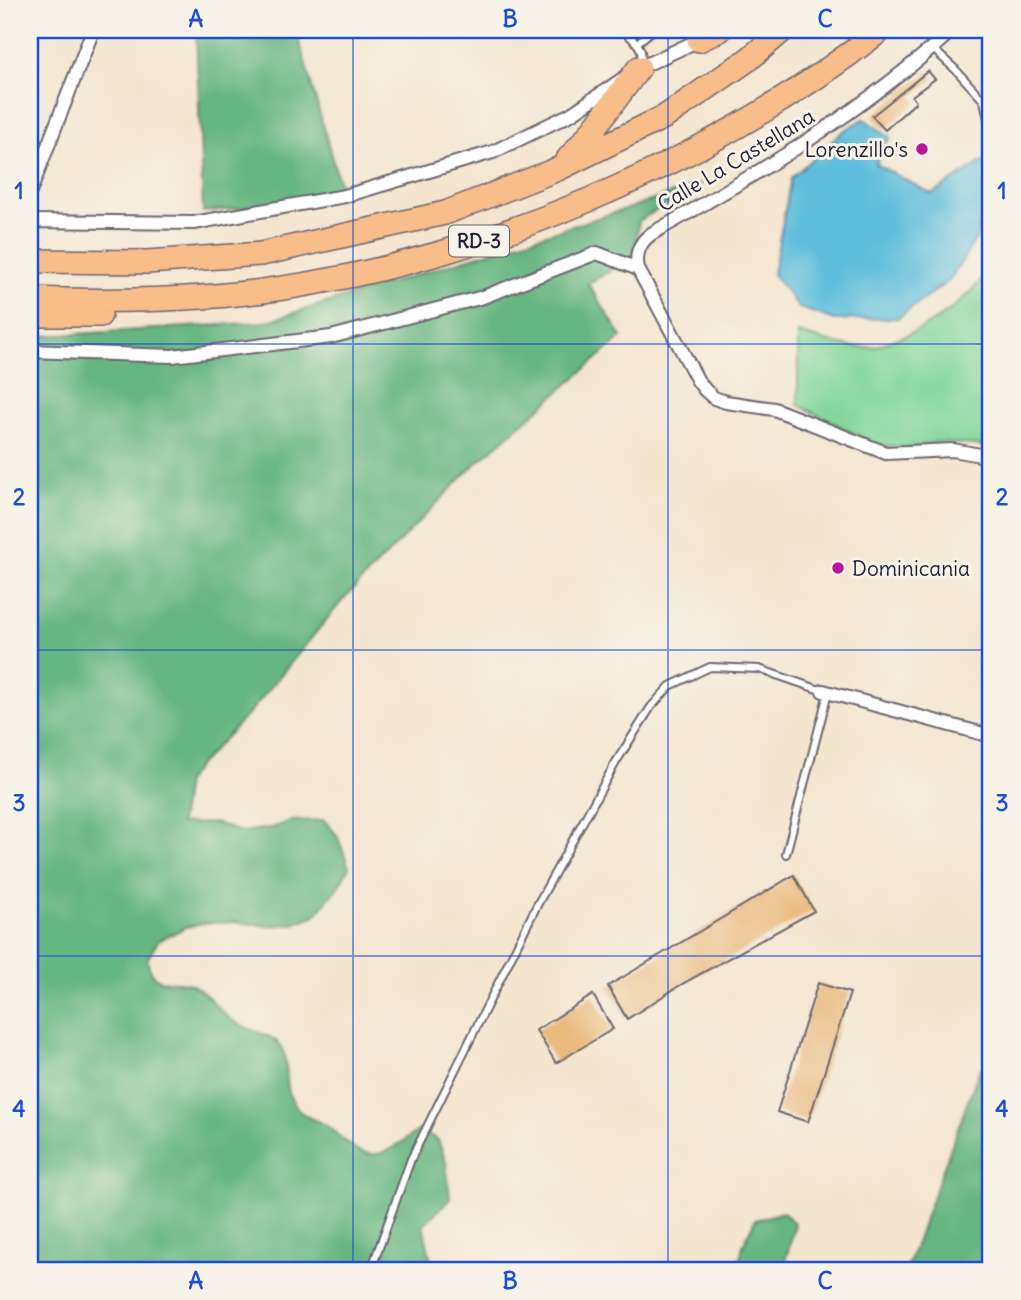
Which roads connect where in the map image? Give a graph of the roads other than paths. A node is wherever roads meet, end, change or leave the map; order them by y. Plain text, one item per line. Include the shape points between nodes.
1 (93, 30) edge
2 (623, 30) edge
3 (653, 30) edge
4 (720, 30) edge
5 (783, 30) edge
6 (881, 30) edge
7 (952, 30) edge
8 (695, 35) edge
9 (638, 43) junction
10 (932, 48) junction
11 (639, 68) junction
12 (991, 132) edge
13 (558, 169) junction
14 (30, 192) edge
15 (30, 223) edge
16 (30, 261) edge
17 (638, 269) junction
18 (206, 297) junction
19 (30, 299) edge
20 (30, 315) edge
21 (30, 351) edge
22 (991, 457) edge
23 (826, 692) junction
24 (991, 736) edge
25 (786, 854) dead end
26 (371, 1270) edge

1 - 14 street
2 - 9 lane
3 - 9 lane
4 - 8 highway
5 - 13 highway, RD-3 via 666,116
6 - 18 highway, RD-3 via 819,76 686,154 518,227 452,250 357,274
7 - 10 street, Calle La Castellana
8 - 11 street
9 - 11 lane via 643,57
10 - 12 lane via 984,101
10 - 17 street, Calle La Castellana via 855,108 742,183 651,234 639,245
11 - 13 highway
11 - 15 street via 570,114 493,152 345,195 194,223
13 - 16 highway, RD-3 via 445,213 261,254 146,262
15 - 16 street
17 - 21 street via 597,253 483,297 331,337 172,356
17 - 22 street via 698,381 714,398 774,409 886,453 953,450
18 - 19 highway, RD-3
18 - 20 highway via 177,307 129,314
23 - 24 street
23 - 25 lane
23 - 26 lane via 758,669 710,667 670,686 651,707 536,907 411,1159

